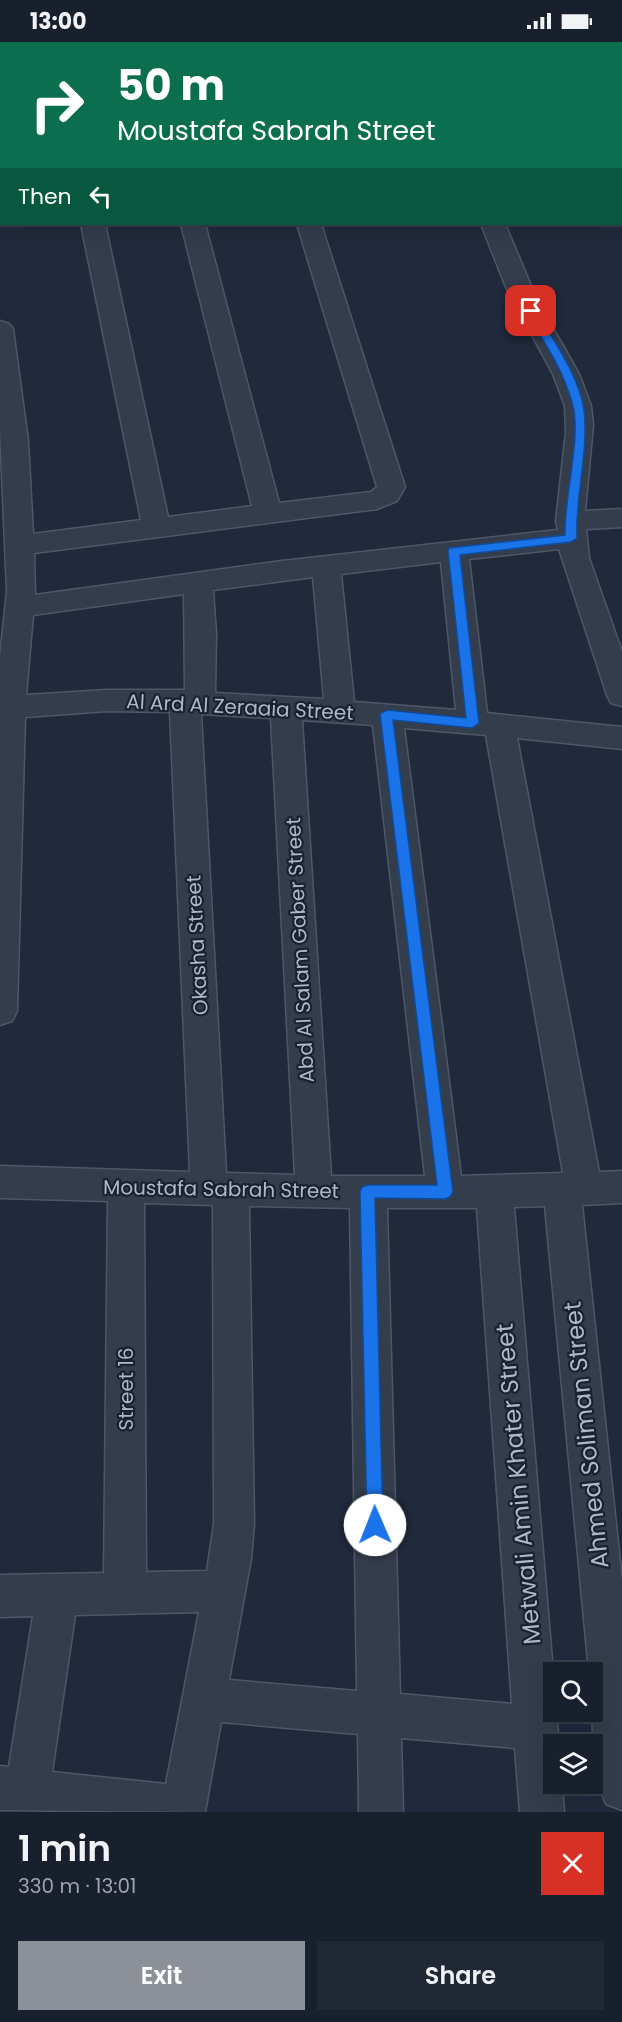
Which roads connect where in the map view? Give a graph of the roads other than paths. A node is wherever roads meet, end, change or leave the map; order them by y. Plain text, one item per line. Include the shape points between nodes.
1 (93, 225) edge
2 (193, 225) edge
3 (309, 225) edge
4 (493, 225) edge
5 (0, 329) edge
6 (8, 442) edge
7 (268, 514) junction
8 (622, 518) edge
9 (156, 528) junction
10 (571, 530) junction
11 (20, 545) junction
12 (454, 551) junction
13 (326, 566) junction
14 (198, 582) junction
15 (13, 597) edge
16 (622, 695) edge
17 (193, 701) junction
18 (5, 708) edge
19 (286, 708) junction
20 (340, 711) junction
21 (387, 714) junction
22 (486, 723) junction
23 (622, 738) edge
24 (3, 848) edge
25 (1, 961) edge
26 (0, 1011) edge
27 (0, 1182) edge
28 (126, 1186) junction
29 (622, 1187) edge
30 (573, 1189) junction
31 (220, 1190) junction
32 (314, 1192) junction
33 (368, 1192) junction
34 (445, 1192) junction
35 (494, 1192) junction
36 (224, 1591) junction
37 (57, 1593) junction
38 (125, 1593) junction
39 (0, 1596) edge
40 (203, 1699) junction
41 (379, 1716) junction
42 (537, 1728) junction
43 (622, 1788) edge
44 (14, 1789) edge
45 (183, 1810) edge
46 (381, 1812) edge
47 (542, 1812) edge

1 - 9 street
2 - 7 street
3 - 7 street via 391,487 387,495 377,500
4 - 10 street via 515,283 562,363 578,407
5 - 6 street
6 - 11 street
7 - 9 street
8 - 10 street
9 - 11 street
10 - 12 street
10 - 16 street via 575,558
11 - 15 street
12 - 13 street
12 - 22 street, Ahmed Soliman Street
13 - 14 street
13 - 20 street
14 - 15 street
14 - 17 street, Okasha Street via 201,634
15 - 18 street
17 - 18 street, Al Ard Al Zeraaia Street
17 - 19 street, Al Ard Al Zeraaia Street
17 - 31 street, Okasha Street
18 - 24 street
19 - 20 street, Al Ard Al Zeraaia Street
19 - 32 street, Abd Al Salam Gaber Street
20 - 21 street, Al Ard Al Zeraaia Street
21 - 22 street, Al Ard Al Zeraaia Street
21 - 34 street
22 - 23 street, Al Ard Al Zeraaia Street
22 - 30 street, Ahmed Soliman Street
24 - 25 street
25 - 26 street
27 - 28 street, Moustafa Sabrah Street
28 - 31 street, Moustafa Sabrah Street
28 - 38 street, Street 16
29 - 30 street, Moustafa Sabrah Street
30 - 35 street, Moustafa Sabrah Street
30 - 43 street, Ahmed Soliman Street
31 - 32 street, Moustafa Sabrah Street
31 - 36 street, Okasha Street via 234,1524
32 - 33 street, Moustafa Sabrah Street
33 - 34 street, Moustafa Sabrah Street
33 - 41 street
34 - 35 street, Moustafa Sabrah Street
35 - 42 street, Metwali Amin Khater Street
36 - 38 street
36 - 40 street, Okasha Street
37 - 38 street
37 - 39 street
37 - 44 street
40 - 41 street
40 - 45 street, Okasha Street
41 - 42 street
41 - 46 street
42 - 47 street, Metwali Amin Khater Street
44 - 45 street

